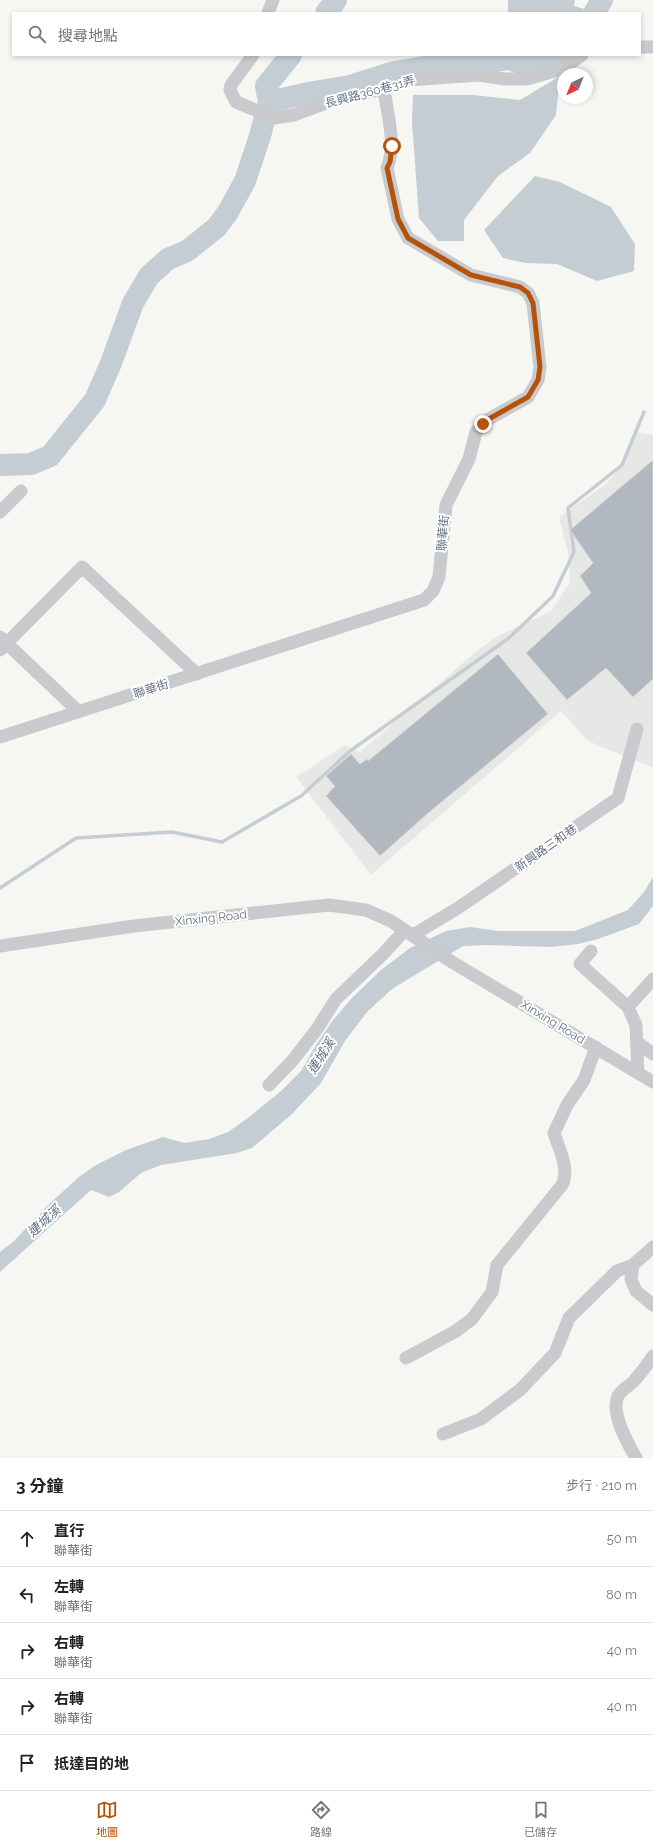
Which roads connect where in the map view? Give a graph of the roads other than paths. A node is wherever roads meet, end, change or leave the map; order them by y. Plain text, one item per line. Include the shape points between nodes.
1 (273, 0) edge
2 (268, 12) edge
3 (641, 47) edge
4 (653, 47) edge
5 (252, 56) edge
6 (581, 56) edge
7 (384, 89) junction
8 (21, 491) dead end
9 (0, 512) edge
10 (2, 643) edge
11 (197, 674) junction
12 (79, 712) junction
13 (637, 729) dead end
14 (0, 737) edge
15 (411, 934) junction
16 (0, 946) edge
17 (591, 951) dead end
18 (653, 979) edge
19 (628, 1007) junction
20 (637, 1042) junction
21 (596, 1047) junction
22 (653, 1054) edge
23 (638, 1073) junction
24 (653, 1082) edge
25 (269, 1085) dead end
26 (653, 1247) edge
27 (633, 1265) junction
28 (653, 1305) edge
29 (653, 1356) edge
30 (406, 1358) dead end
31 (443, 1434) dead end
32 (636, 1458) edge

1 - 2 street
3 - 4 street
5 - 7 street, 長興路360巷31弄 via 230,90 236,102 274,118 294,115 337,99
6 - 7 street, 長興路360巷31弄 via 562,69 527,79 479,75 426,77
7 - 11 street, 聯華街 via 392,146 387,168 398,219 408,238 471,275 520,287 528,293 533,303 540,367 538,380 528,397 487,420 476,432 469,459 446,506 439,577 433,591 424,600
8 - 9 street
10 - 11 street via 82,567
10 - 12 street
11 - 12 street, 聯華街
12 - 14 street, 聯華街
13 - 15 street, 新興路三和巷 via 618,798 458,908
15 - 16 street, Xinxing Road via 391,921 366,910 329,905 134,926
15 - 21 street, Xinxing Road via 452,962
15 - 25 street, 新興路三和巷 via 383,954 336,999 298,1054
17 - 19 street via 580,964
18 - 19 street
19 - 20 street via 636,1025
20 - 22 street
20 - 23 street
21 - 23 street, Xinxing Road
21 - 30 street via 584,1080 567,1105 554,1133 566,1170 562,1185 497,1265 492,1292 472,1319 456,1332
23 - 24 street, Xinxing Road
26 - 27 street
27 - 28 street via 631,1279 636,1291
27 - 31 street via 617,1271 569,1318 555,1353 520,1390 481,1419
29 - 32 street via 617,1400 617,1414

